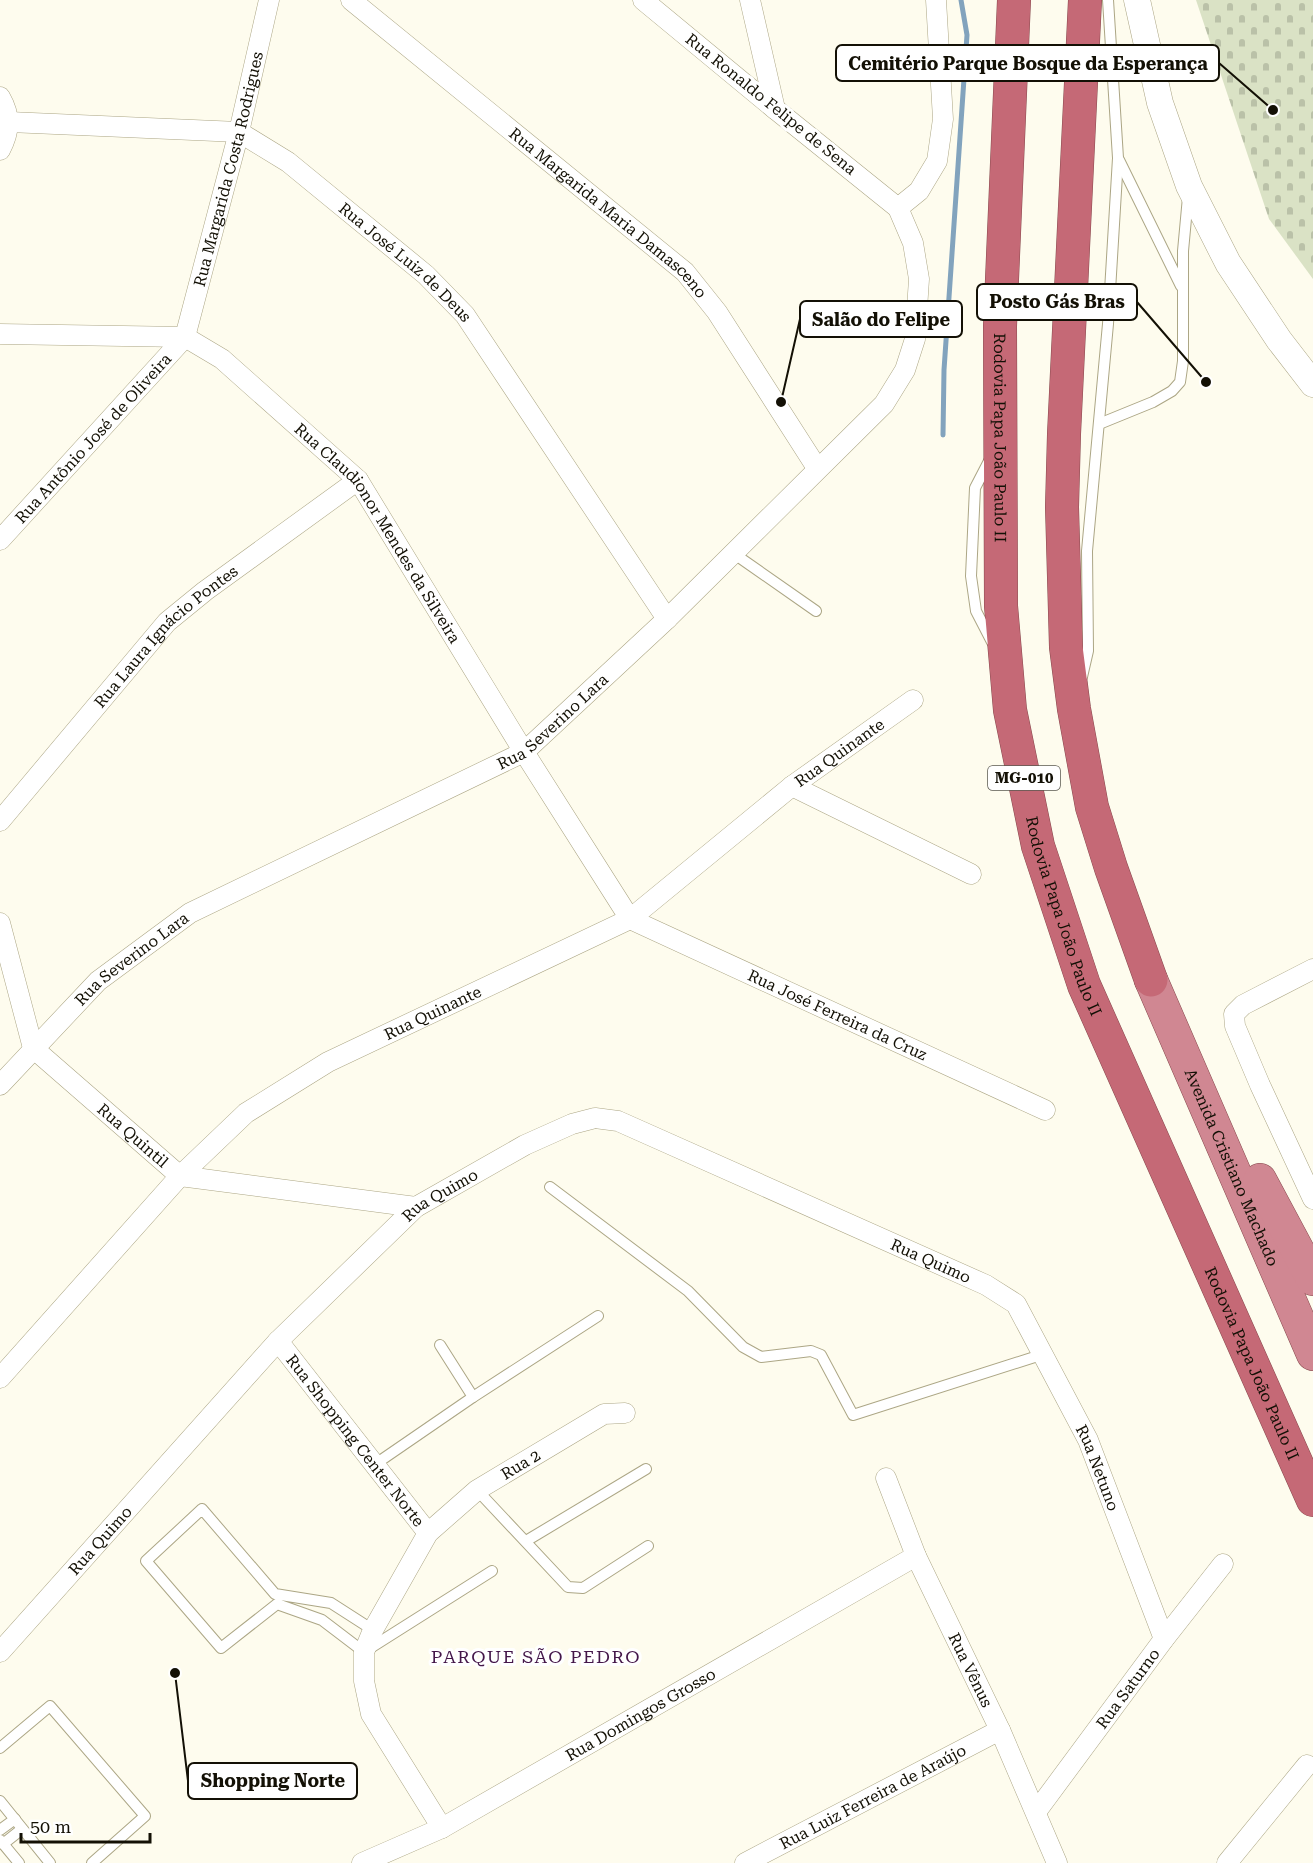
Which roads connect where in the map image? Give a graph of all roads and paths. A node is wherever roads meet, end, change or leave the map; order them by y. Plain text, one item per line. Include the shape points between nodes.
1 (269, 0) edge
2 (351, 0) edge
3 (644, 0) edge
4 (750, 0) edge
5 (936, 0) edge
6 (1014, 0) edge
7 (1086, 0) edge
8 (1108, 0) edge
9 (1137, 0) edge
10 (0, 97) edge
11 (775, 109) junction
12 (9, 122) junction
13 (239, 132) junction
14 (0, 150) edge
15 (1118, 158) junction
16 (1189, 186) junction
17 (898, 208) junction
18 (1182, 289) junction
19 (0, 334) edge
20 (185, 337) junction
21 (1313, 384) edge
22 (1099, 424) junction
23 (817, 468) junction
24 (358, 480) junction
25 (0, 540) edge
26 (733, 553) junction
27 (816, 610) dead end
28 (667, 619) junction
29 (912, 700) dead end
30 (1074, 709) junction
31 (524, 752) junction
32 (792, 786) junction
33 (0, 821) edge
34 (971, 874) dead end
35 (630, 918) junction
36 (0, 923) edge
37 (1313, 969) edge
38 (1151, 980) junction
39 (33, 1048) junction
40 (0, 1085) edge
41 (1045, 1110) dead end
42 (180, 1176) junction
43 (550, 1186) dead end
44 (1313, 1199) edge
45 (416, 1206) junction
46 (1313, 1279) edge
47 (1016, 1304) joint
48 (598, 1316) dead end
49 (278, 1341) junction
50 (440, 1346) dead end
51 (1044, 1354) junction
52 (1313, 1354) edge
53 (0, 1378) edge
54 (473, 1397) junction
55 (625, 1413) dead end
56 (374, 1464) junction
57 (646, 1469) dead end
58 (886, 1478) dead end
59 (477, 1490) junction
60 (1313, 1500) edge
61 (428, 1533) junction
62 (526, 1541) junction
63 (648, 1546) dead end
64 (916, 1556) junction
65 (1223, 1564) dead end
66 (492, 1571) dead end
67 (331, 1603) junction
68 (322, 1620) junction
69 (373, 1630) junction
70 (1164, 1639) junction
71 (0, 1652) edge
72 (364, 1652) junction
73 (1000, 1730) junction
74 (0, 1748) edge
75 (1307, 1765) dead end
76 (0, 1801) edge
77 (1036, 1812) junction
78 (15, 1819) junction
79 (442, 1828) junction
80 (22, 1829) junction
81 (0, 1830) edge
82 (2, 1842) edge
83 (19, 1863) edge
84 (50, 1863) edge
85 (92, 1863) edge
86 (362, 1863) edge
87 (746, 1863) edge
88 (1057, 1863) edge
89 (1227, 1863) edge

1 - 13 street, Rua Margarida Costa Rodrigues
2 - 23 street, Rua Margarida Maria Damasceno via 685,272 717,312
3 - 11 street, Rua Ronaldo Felipe de Sena
4 - 11 street
5 - 17 street via 943,119 937,161 919,191
6 - 60 highway, Rodovia Papa João Paulo II / MG-010 via 1000,326 1001,606 1010,710 1038,846 1084,985
7 - 30 highway, MG-010 via 1062,507 1066,647
8 - 15 lane, MG-010
9 - 16 street via 1160,103
10 - 12 street
11 - 17 street, Rua Ronaldo Felipe de Sena
12 - 13 street, Rua José Luiz de Deus
12 - 14 street
13 - 20 street, Rua Margarida Costa Rodrigues
13 - 28 street, Rua José Luiz de Deus via 288,162 426,276 465,315
15 - 18 lane
15 - 22 lane, MG-010
16 - 18 lane
16 - 21 street via 1228,263
17 - 23 street, Rua Severino Lara via 913,243 919,279 915,339 906,370 884,404
18 - 22 lane via 1180,382 1154,402
19 - 20 street, Rua Claudionor Mendes da Silveira
20 - 24 street, Rua Claudionor Mendes da Silveira via 222,358
20 - 25 street, Rua Antônio José de Oliveira
22 - 30 lane, MG-010 via 1087,551 1088,651
23 - 26 street, Rua Severino Lara
24 - 31 street, Rua Claudionor Mendes da Silveira
24 - 33 street, Rua Laura Ignácio Pontes via 167,622
26 - 27 lane
26 - 28 street, Rua Severino Lara
28 - 31 street, Rua Severino Lara
29 - 32 street, Rua Quinante
30 - 38 highway, MG-010 via 1092,807
31 - 35 street, Rua Claudionor Mendes da Silveira
31 - 39 street, Rua Severino Lara via 190,913 98,981
32 - 34 street
32 - 35 street, Rua Quinante
35 - 41 street, Rua José Ferreira da Cruz
35 - 42 street, Rua Quinante via 328,1062 246,1113
36 - 39 street
37 - 44 street via 1243,1005 1234,1014 1235,1026 1260,1085
38 - 46 highway, MG-010 via 1186,1023 1273,1206
38 - 52 highway, Avenida Cristiano Machado
39 - 40 street, Rua Severino Lara
39 - 42 street, Rua Quintil
42 - 45 street, Rua Quintil
42 - 53 street, Rua Quinante
43 - 51 lane via 688,1291 743,1347 761,1357 811,1351 821,1356 853,1415
45 - 47 street, Rua Quimo via 525,1145 572,1124 595,1118 618,1121 986,1285
45 - 49 street, Rua Quimo
47 - 51 street, Rua Netuno
48 - 54 lane
49 - 56 street, Rua Shopping Center Norte
49 - 71 street, Rua Quimo
50 - 54 lane
51 - 70 street, Rua Netuno via 1088,1440
54 - 56 lane
55 - 59 street, Rua 2 via 604,1414
56 - 61 street, Rua Shopping Center Norte
57 - 62 lane
58 - 64 street, Rua Vênus
59 - 61 street, Rua 2
59 - 62 lane
61 - 69 street, Rua Shopping Center Norte
62 - 63 lane via 568,1587 583,1588
64 - 73 street, Rua Vênus
64 - 79 street, Rua Domingos Grosso
65 - 70 street, Rua Saturno
66 - 72 lane
67 - 68 lane
67 - 68 lane via 275,1594 202,1509 146,1561 221,1648 277,1604
67 - 69 lane
68 - 72 lane
69 - 72 street, Rua Shopping Center Norte
70 - 77 street, Rua Saturno
72 - 79 street, Rua Shopping Center Norte via 364,1681 371,1714
73 - 77 street, Rua Vênus
73 - 87 street, Rua Luiz Ferreira de Araújo
74 - 85 lane via 50,1706 145,1816
75 - 89 street
76 - 78 lane
77 - 88 street, Rua Vênus
78 - 80 lane
78 - 81 lane
79 - 86 street, Rua Domingos Grosso
80 - 82 lane
80 - 84 lane
82 - 83 lane

